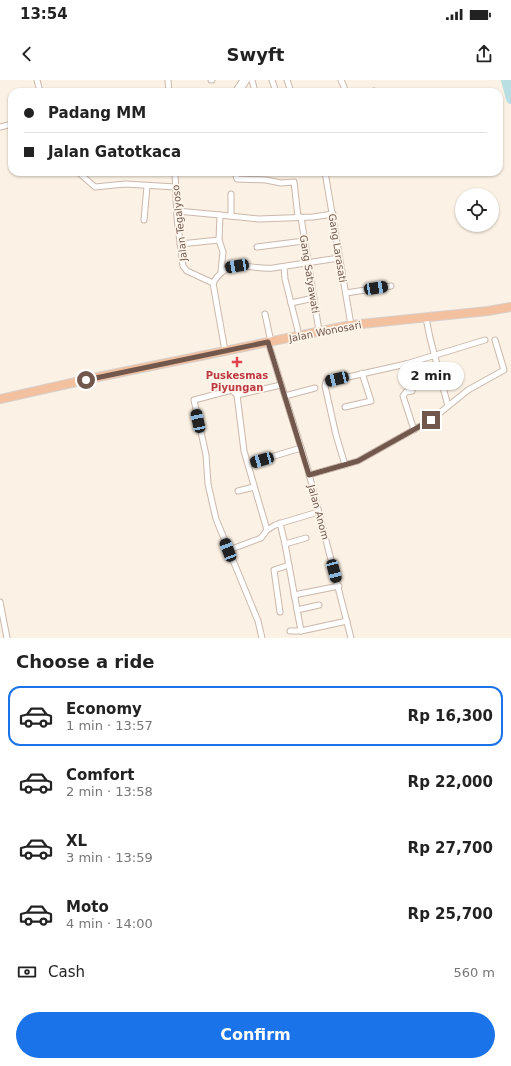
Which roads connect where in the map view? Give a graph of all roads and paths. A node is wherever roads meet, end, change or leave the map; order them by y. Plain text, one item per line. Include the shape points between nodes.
1 (82, 176) edge
2 (175, 176) edge
3 (236, 176) edge
4 (326, 176) edge
5 (147, 186) junction
6 (176, 187) junction
7 (231, 194) dead end
8 (177, 211) junction
9 (333, 214) junction
10 (220, 215) junction
11 (231, 216) junction
12 (300, 217) junction
13 (144, 220) dead end
14 (219, 240) junction
15 (304, 241) junction
16 (180, 244) junction
17 (257, 246) dead end
18 (339, 258) junction
19 (307, 264) junction
20 (284, 267) junction
21 (221, 271) junction
22 (214, 282) junction
23 (391, 286) dead end
24 (346, 293) junction
25 (314, 298) junction
26 (291, 303) junction
27 (511, 307) edge
28 (265, 314) dead end
29 (426, 318) junction
30 (351, 325) junction
31 (319, 331) junction
32 (299, 335) junction
33 (485, 340) dead end
34 (495, 340) dead end
35 (269, 342) junction
36 (225, 351) junction
37 (434, 354) junction
38 (406, 364) junction
39 (362, 373) junction
40 (281, 385) junction
41 (315, 388) dead end
42 (237, 395) junction
43 (285, 396) junction
44 (0, 399) edge
45 (448, 406) junction
46 (344, 407) dead end
47 (414, 430) junction
48 (301, 448) junction
49 (248, 464) junction
50 (345, 465) junction
51 (309, 475) junction
52 (254, 487) junction
53 (238, 491) dead end
54 (318, 512) junction
55 (280, 523) junction
56 (268, 530) junction
57 (306, 538) dead end
58 (285, 544) junction
59 (228, 550) junction
60 (289, 565) junction
61 (338, 586) junction
62 (294, 595) junction
63 (0, 602) edge
64 (319, 605) dead end
65 (297, 610) junction
66 (280, 612) dead end
67 (346, 621) junction
68 (290, 631) dead end
69 (301, 631) junction
70 (7, 638) edge
71 (262, 638) edge
72 (351, 638) edge

1 - 5 street via 95,187 125,184
2 - 6 street, Jalan Tegalyoso
3 - 12 street, Gang Satyawati via 237,179 294,182
4 - 9 street, Gang Larasati
5 - 6 street
5 - 13 street
6 - 8 street, Jalan Tegalyoso
7 - 11 street
8 - 10 street
8 - 16 street, Jalan Tegalyoso
9 - 12 street
9 - 18 street, Gang Larasati
10 - 11 street
10 - 14 street
11 - 12 street via 253,219
12 - 15 street, Gang Satyawati
14 - 16 street
14 - 21 street via 223,252
15 - 17 street
15 - 19 street, Gang Satyawati
16 - 22 street, Jalan Tegalyoso via 182,262 187,271
18 - 19 street
18 - 24 street, Gang Larasati
19 - 20 street
19 - 25 street, Gang Satyawati
20 - 21 street via 263,269 249,265 225,268
20 - 26 street
21 - 22 street
22 - 36 street
23 - 24 street
24 - 30 street, Gang Larasati
25 - 26 street
25 - 31 street, Gang Satyawati
26 - 32 street
27 - 29 highway, Jalan Wonosari
28 - 35 street, Jalan Anom
29 - 30 highway, Jalan Wonosari
29 - 37 street
30 - 31 highway, Jalan Wonosari
31 - 32 highway, Jalan Wonosari
32 - 35 highway, Jalan Wonosari
33 - 37 street
34 - 45 street via 504,370 468,390
35 - 36 highway, Jalan Wonosari
35 - 40 street, Jalan Anom
36 - 44 highway, Jalan Wonosari
37 - 38 street
37 - 45 street
38 - 39 street
38 - 47 street via 412,391 406,392 403,396
39 - 46 street via 371,402
39 - 50 street via 325,383
40 - 42 street
40 - 43 street, Jalan Anom
41 - 43 street
42 - 49 street
42 - 59 street via 232,390 194,400 205,449 211,500
43 - 48 street, Jalan Anom
45 - 47 street
47 - 50 street via 358,461
48 - 49 street
48 - 51 street, Jalan Anom
49 - 52 street
50 - 51 street
51 - 54 street, Jalan Anom
52 - 53 street
52 - 56 street
54 - 55 street
54 - 61 street, Jalan Anom
55 - 56 street
55 - 58 street
56 - 59 street via 261,538
57 - 58 street
58 - 60 street
59 - 71 street via 258,621
60 - 62 street
60 - 66 street via 274,570
61 - 62 street
61 - 67 street, Jalan Anom
62 - 65 street
63 - 70 street
64 - 65 street
65 - 69 street
67 - 69 street
67 - 72 street, Jalan Anom
68 - 69 street

